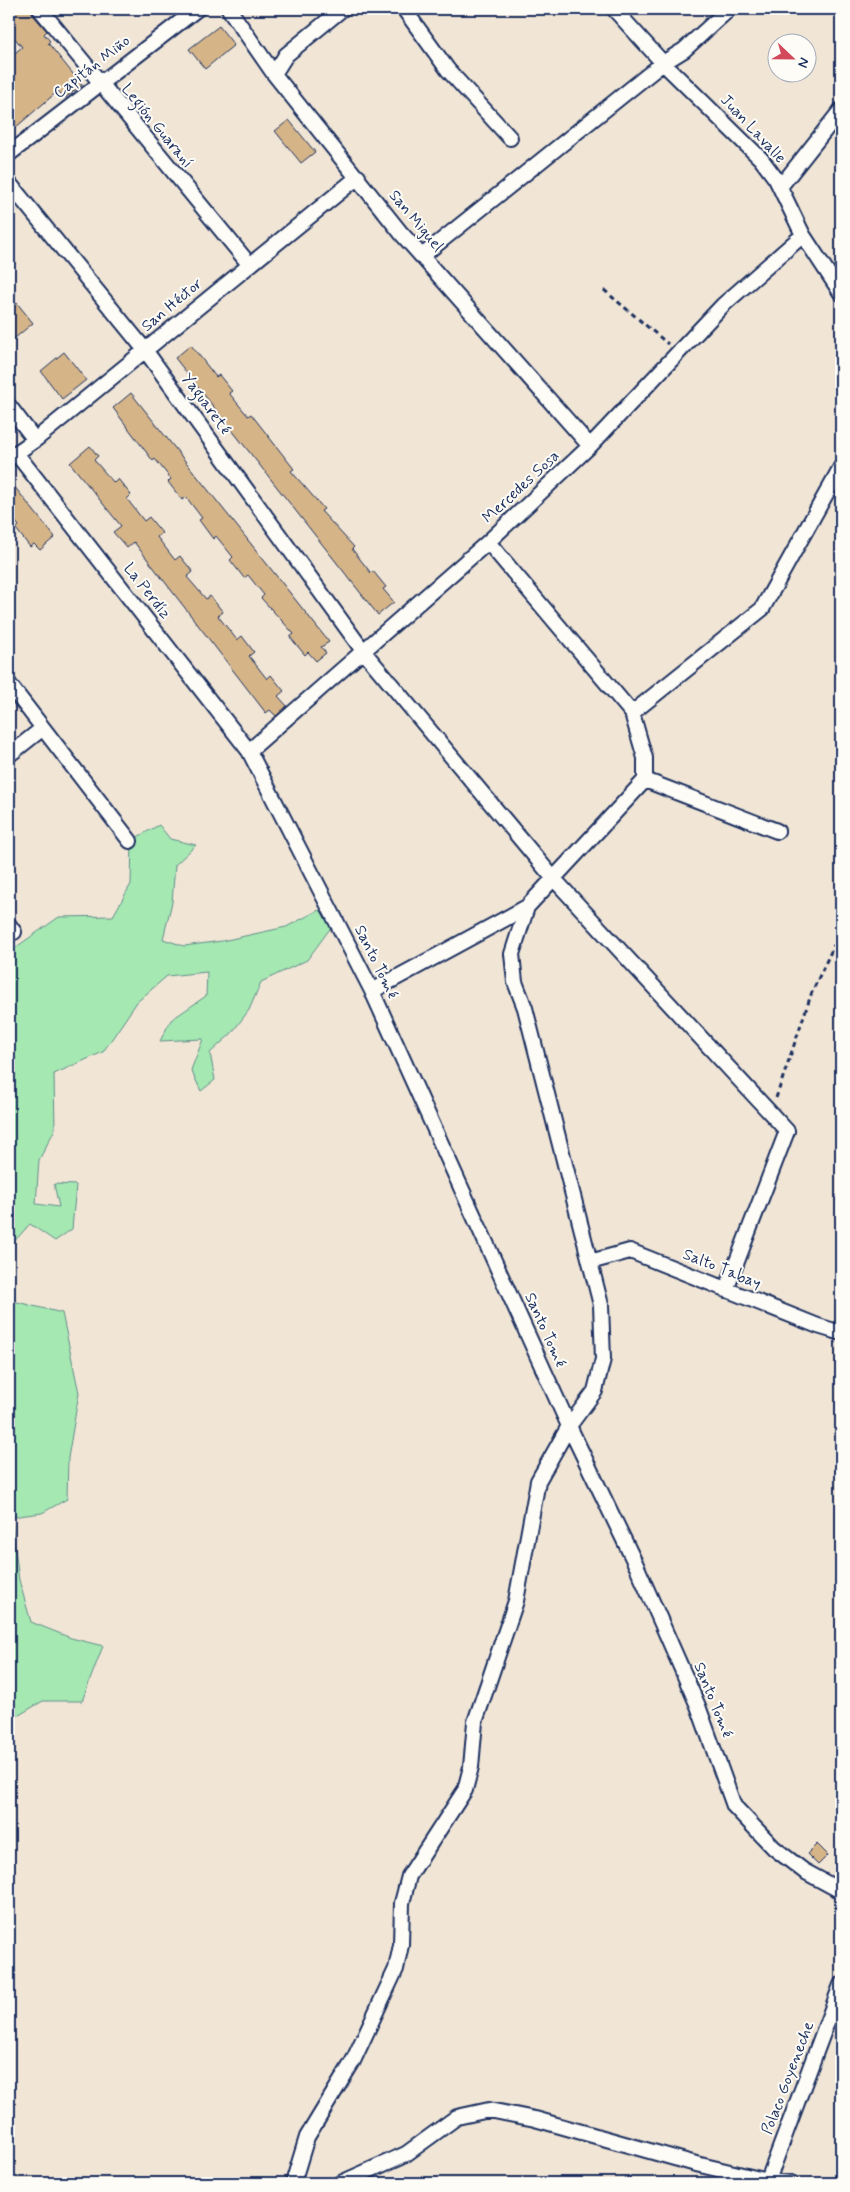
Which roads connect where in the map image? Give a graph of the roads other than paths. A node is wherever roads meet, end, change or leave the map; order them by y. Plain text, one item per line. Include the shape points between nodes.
1 (40, 9) edge
2 (197, 9) edge
3 (228, 9) edge
4 (342, 9) edge
5 (404, 9) edge
6 (614, 9) edge
7 (729, 9) edge
8 (662, 63) junction
9 (274, 74) junction
10 (99, 82) junction
11 (841, 110) edge
12 (510, 138) dead end
13 (9, 154) edge
14 (358, 177) junction
15 (9, 183) edge
16 (780, 187) junction
17 (803, 235) junction
18 (422, 256) junction
19 (249, 264) junction
20 (841, 293) edge
21 (145, 350) junction
22 (9, 406) edge
23 (35, 440) junction
24 (590, 446) junction
25 (12, 456) edge
26 (841, 467) edge
27 (488, 542) junction
28 (364, 652) junction
29 (9, 684) edge
30 (632, 713) junction
31 (44, 728) junction
32 (249, 751) junction
33 (9, 755) edge
34 (645, 780) junction
35 (777, 832) dead end
36 (130, 841) dead end
37 (554, 879) junction
38 (527, 907) junction
39 (372, 991) junction
40 (590, 1262) junction
41 (726, 1290) junction
42 (841, 1333) edge
43 (569, 1426) junction
44 (841, 1891) edge
45 (841, 1985) edge
46 (297, 2179) edge
47 (767, 2182) edge
48 (341, 2183) edge
49 (791, 2183) edge

1 - 10 street, Legión Guaraní
2 - 10 street, Capitán Miño
3 - 9 street, San Miguel
4 - 9 street via 286,55
5 - 12 street via 448,70
6 - 8 street, Juan Lavalle
7 - 8 street via 684,50
8 - 16 street, Juan Lavalle via 761,159
8 - 18 street
9 - 14 street, San Miguel
10 - 13 street, Capitán Miño
10 - 19 street, Legión Guaraní
11 - 16 street
14 - 18 street, San Miguel via 400,233
14 - 19 street, San Héctor
15 - 21 street, Yaguareté
16 - 17 street, Juan Lavalle
17 - 20 street, Juan Lavalle
17 - 24 street, Mercedes Sosa via 723,305
18 - 24 street, San Miguel
19 - 21 street, San Héctor
21 - 23 street, San Héctor
21 - 28 street, Yaguareté
22 - 23 street
23 - 25 street, San Héctor
24 - 27 street, Mercedes Sosa
25 - 32 street, La Perdíz
26 - 30 street via 762,609
27 - 28 street, Mercedes Sosa
27 - 30 street
28 - 32 street, Mercedes Sosa
28 - 37 street, Yaguareté
29 - 31 street
30 - 34 street via 645,758
31 - 33 street
31 - 36 street
32 - 39 street, Santo Tomé
34 - 35 street
34 - 37 street
37 - 38 street
37 - 41 street, Yaguareté via 787,1131
38 - 39 street
38 - 40 street via 512,954 515,982 525,1008
39 - 43 street, Santo Tomé
40 - 41 street, Salto Tabay via 630,1251
40 - 43 street via 601,1305 603,1360 595,1392
41 - 42 street, Salto Tabay
43 - 44 street, Santo Tomé via 637,1567 698,1706 734,1806 774,1848 804,1871
43 - 46 street via 538,1481 516,1601 475,1722 471,1767 465,1790 408,1876 396,1969 353,2061 306,2137
45 - 47 street, Polaco Goyeneche
47 - 48 street via 535,2119 489,2110 456,2117 406,2154
47 - 49 street

